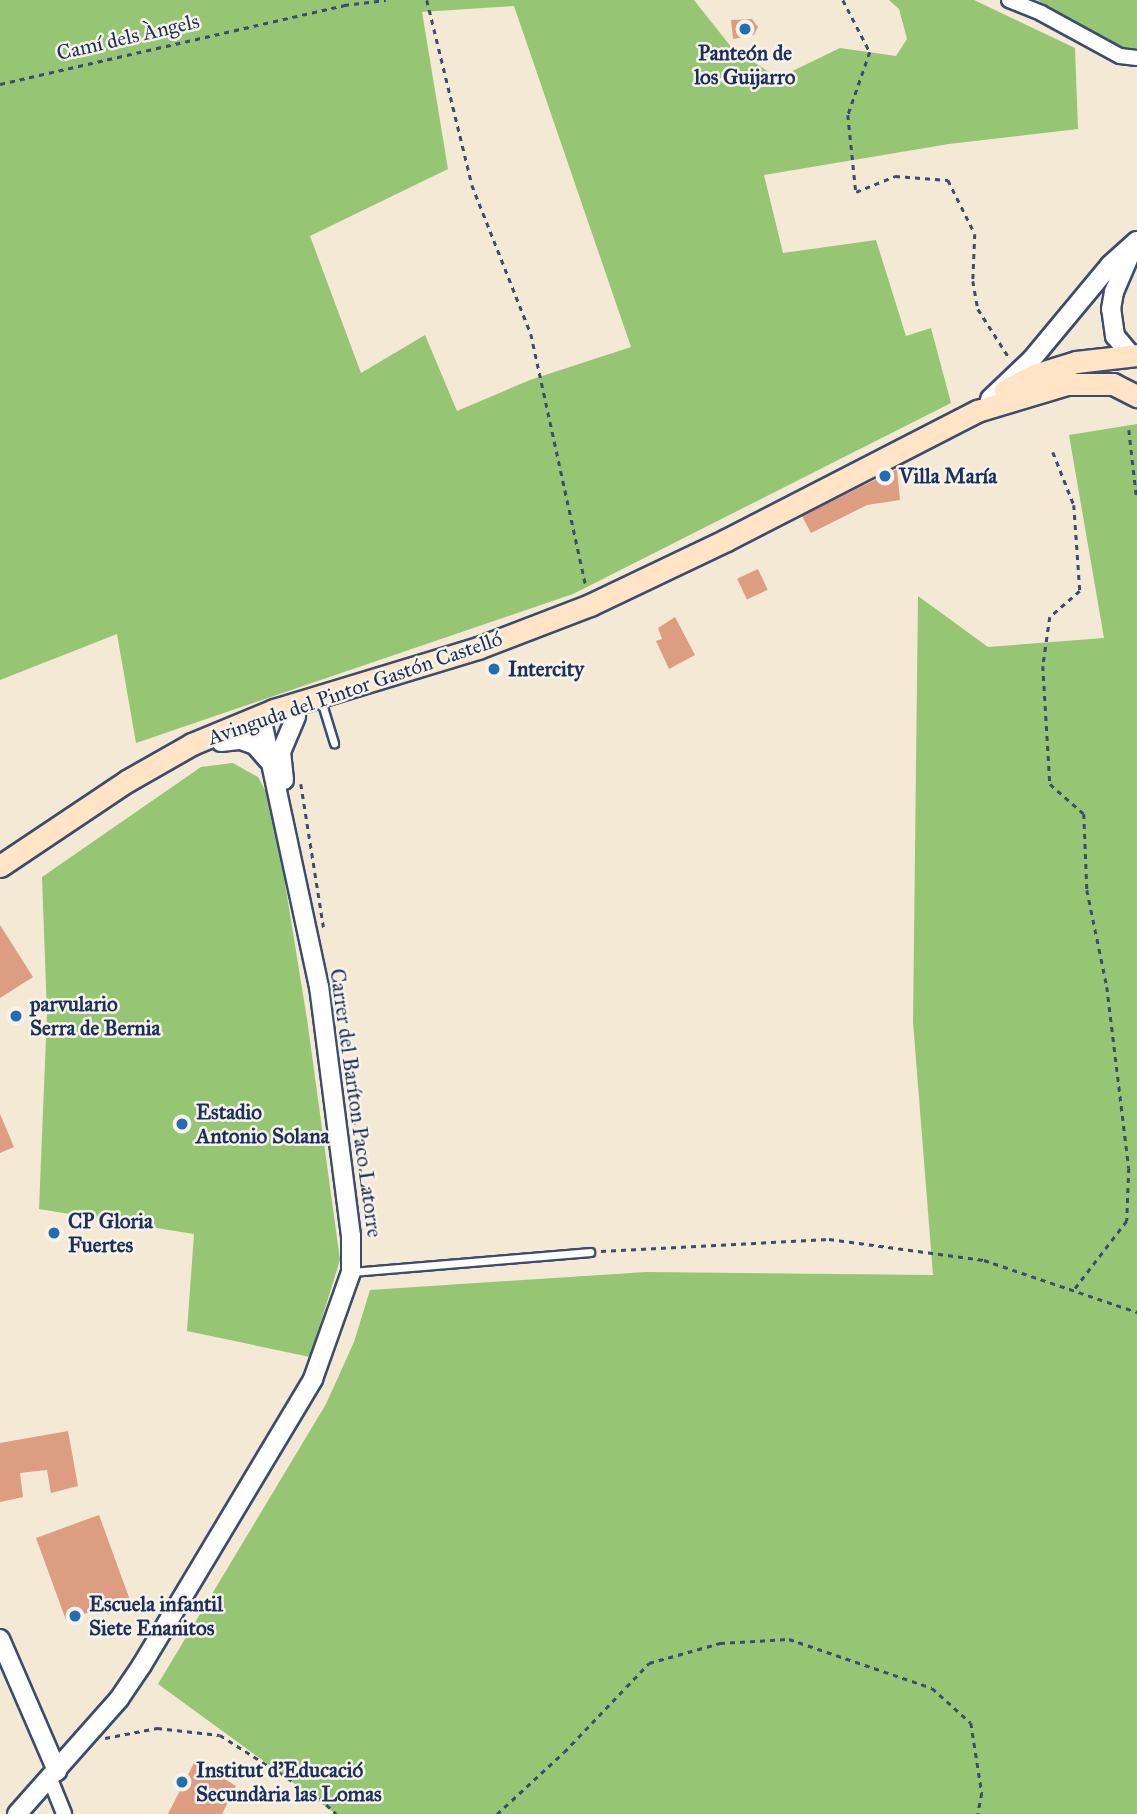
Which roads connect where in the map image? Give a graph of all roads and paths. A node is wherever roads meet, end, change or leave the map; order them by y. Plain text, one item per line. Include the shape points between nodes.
1 (386, 0) edge
2 (427, 0) edge
3 (843, 0) edge
4 (1009, 0) edge
5 (1137, 58) edge
6 (0, 84) edge
7 (1136, 242) edge
8 (1134, 355) edge
9 (1018, 373) junction
10 (1137, 396) edge
11 (983, 405) junction
12 (1129, 430) dead end
13 (1053, 452) dead end
14 (1137, 500) edge
15 (726, 540) junction
16 (590, 605) junction
17 (323, 708) junction
18 (297, 710) junction
19 (263, 726) junction
20 (221, 742) junction
21 (334, 743) dead end
22 (273, 770) junction
23 (291, 853) junction
24 (0, 866) edge
25 (0, 877) edge
26 (355, 1119) dead end
27 (366, 1220) dead end
28 (590, 1252) joint
29 (351, 1272) junction
30 (1074, 1290) junction
31 (1137, 1312) edge
32 (0, 1639) edge
33 (102, 1739) dead end
34 (54, 1775) junction
35 (17, 1814) edge
36 (64, 1814) edge
37 (337, 1814) edge
38 (497, 1814) edge
39 (978, 1814) edge

1 - 6 path, Camí dels Àngels via 344,5
2 - 16 path via 472,185 531,334
3 - 9 path via 870,52 848,115 856,192 895,176 948,180 975,234 973,281 978,309
4 - 5 street via 1120,56
7 - 8 street, Avinguda del Pintor Gastón Castelló via 1111,309 1115,336
7 - 9 street, Avinguda del Pintor Gastón Castelló via 1110,265
8 - 11 main road, Avinguda del Pintor Gastón Castelló via 1099,358 1034,375
9 - 11 street, Avinguda del Pintor Gastón Castelló
10 - 11 main road, Avinguda del Pintor Gastón Castelló via 1113,384 1067,384
11 - 15 main road, Avinguda del Pintor Gastón Castelló
12 - 14 path
13 - 30 path via 1074,505 1080,591 1050,617 1048,629 1043,666 1050,785 1084,814 1087,890 1107,987 1129,1168 1127,1221
15 - 16 main road, Avinguda del Pintor Gastón Castelló
15 - 17 main road, Avinguda del Pintor Gastón Castelló via 544,637
16 - 18 main road, Avinguda del Pintor Gastón Castelló
17 - 18 main road, Avinguda del Pintor Gastón Castelló
17 - 21 lane
18 - 19 main road, Avinguda del Pintor Gastón Castelló via 265,720
18 - 23 street, Carrer del Baríton Paco Latorre via 281,752
18 - 24 main road, Avinguda del Pintor Gastón Castelló via 274,710 192,744
19 - 20 main road, Avinguda del Pintor Gastón Castelló
19 - 22 street, Carrer del Baríton Paco Latorre
20 - 22 street, Avinguda del Pintor Gastón Castelló via 241,740 255,746
20 - 25 main road, Avinguda del Pintor Gastón Castelló via 151,779
22 - 23 street, Carrer del Baríton Paco Latorre
23 - 29 street, Carrer del Baríton Paco Latorre via 319,987 351,1236
26 - 27 path
28 - 29 lane
28 - 30 path via 829,1239 985,1260
29 - 34 street, Carrer del Baríton Paco Latorre via 313,1379 142,1665
30 - 31 path
32 - 34 street
33 - 37 path via 157,1728 220,1735
34 - 35 street, Carrer del Baríton Paco Latorre
34 - 36 street
38 - 39 path via 649,1663 720,1643 789,1639 932,1688 971,1723 982,1793

